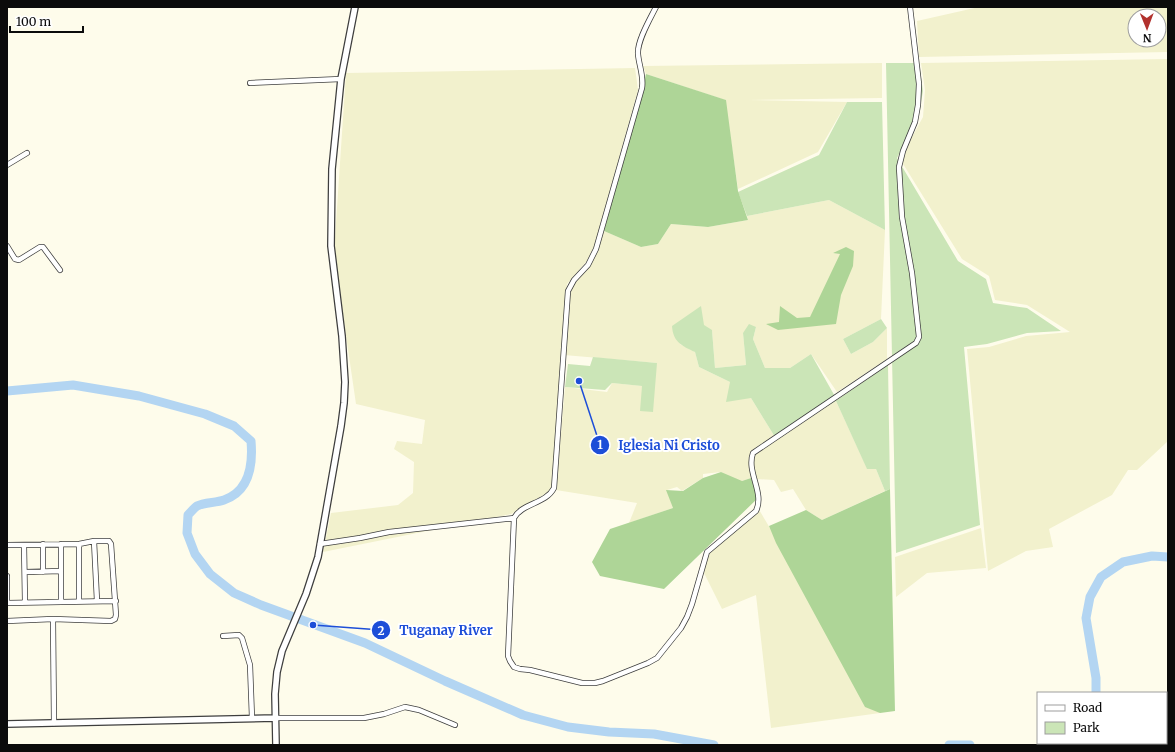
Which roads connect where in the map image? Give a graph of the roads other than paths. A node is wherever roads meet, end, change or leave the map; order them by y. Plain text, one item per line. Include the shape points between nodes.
1 (355, 7) edge
2 (656, 7) edge
3 (910, 7) edge
4 (340, 79) junction
5 (250, 83) dead end
6 (27, 153) dead end
7 (7, 164) edge
8 (7, 246) edge
9 (60, 270) dead end
10 (514, 518) junction
11 (94, 541) junction
12 (43, 544) junction
13 (61, 544) junction
14 (79, 544) junction
15 (320, 544) junction
16 (7, 545) edge
17 (24, 545) junction
18 (61, 571) junction
19 (25, 572) junction
20 (43, 572) junction
21 (7, 576) edge
22 (79, 601) junction
23 (97, 601) junction
24 (116, 601) junction
25 (25, 602) junction
26 (62, 602) junction
27 (7, 603) edge
28 (53, 619) junction
29 (7, 621) edge
30 (223, 636) dead end
31 (252, 718) junction
32 (276, 718) junction
33 (54, 723) junction
34 (7, 724) edge
35 (455, 725) dead end
36 (276, 745) edge

1 - 4 street
2 - 10 street via 639,47 642,88 596,248 588,265 568,291 554,488 545,498 518,512
3 - 10 street via 919,84 918,105 915,122 899,167 902,217 919,334 916,343 752,453 752,470 758,501 756,511 707,552 692,604 681,628 657,658 648,663 603,681 588,683 514,667 508,656
4 - 5 street
4 - 15 street via 332,169 331,246 345,382 341,426
6 - 7 street
8 - 9 street via 15,259 19,260 43,247
10 - 15 street via 389,532
11 - 14 street
11 - 23 street
11 - 24 street via 107,540 111,544
12 - 13 street
12 - 17 street
12 - 20 street
13 - 14 street
13 - 18 street
14 - 22 street
15 - 32 street via 311,582 277,672
16 - 17 street
17 - 19 street
18 - 20 street
18 - 26 street
19 - 20 street
19 - 25 street
21 - 27 street
22 - 23 street
22 - 26 street
23 - 24 street
24 - 28 street via 116,616 113,620
25 - 26 street
25 - 27 street
28 - 29 street
28 - 33 street
30 - 31 street via 239,635 242,638 250,665
31 - 32 street
31 - 33 street
32 - 35 street via 364,718 405,707
32 - 36 street
33 - 34 street

